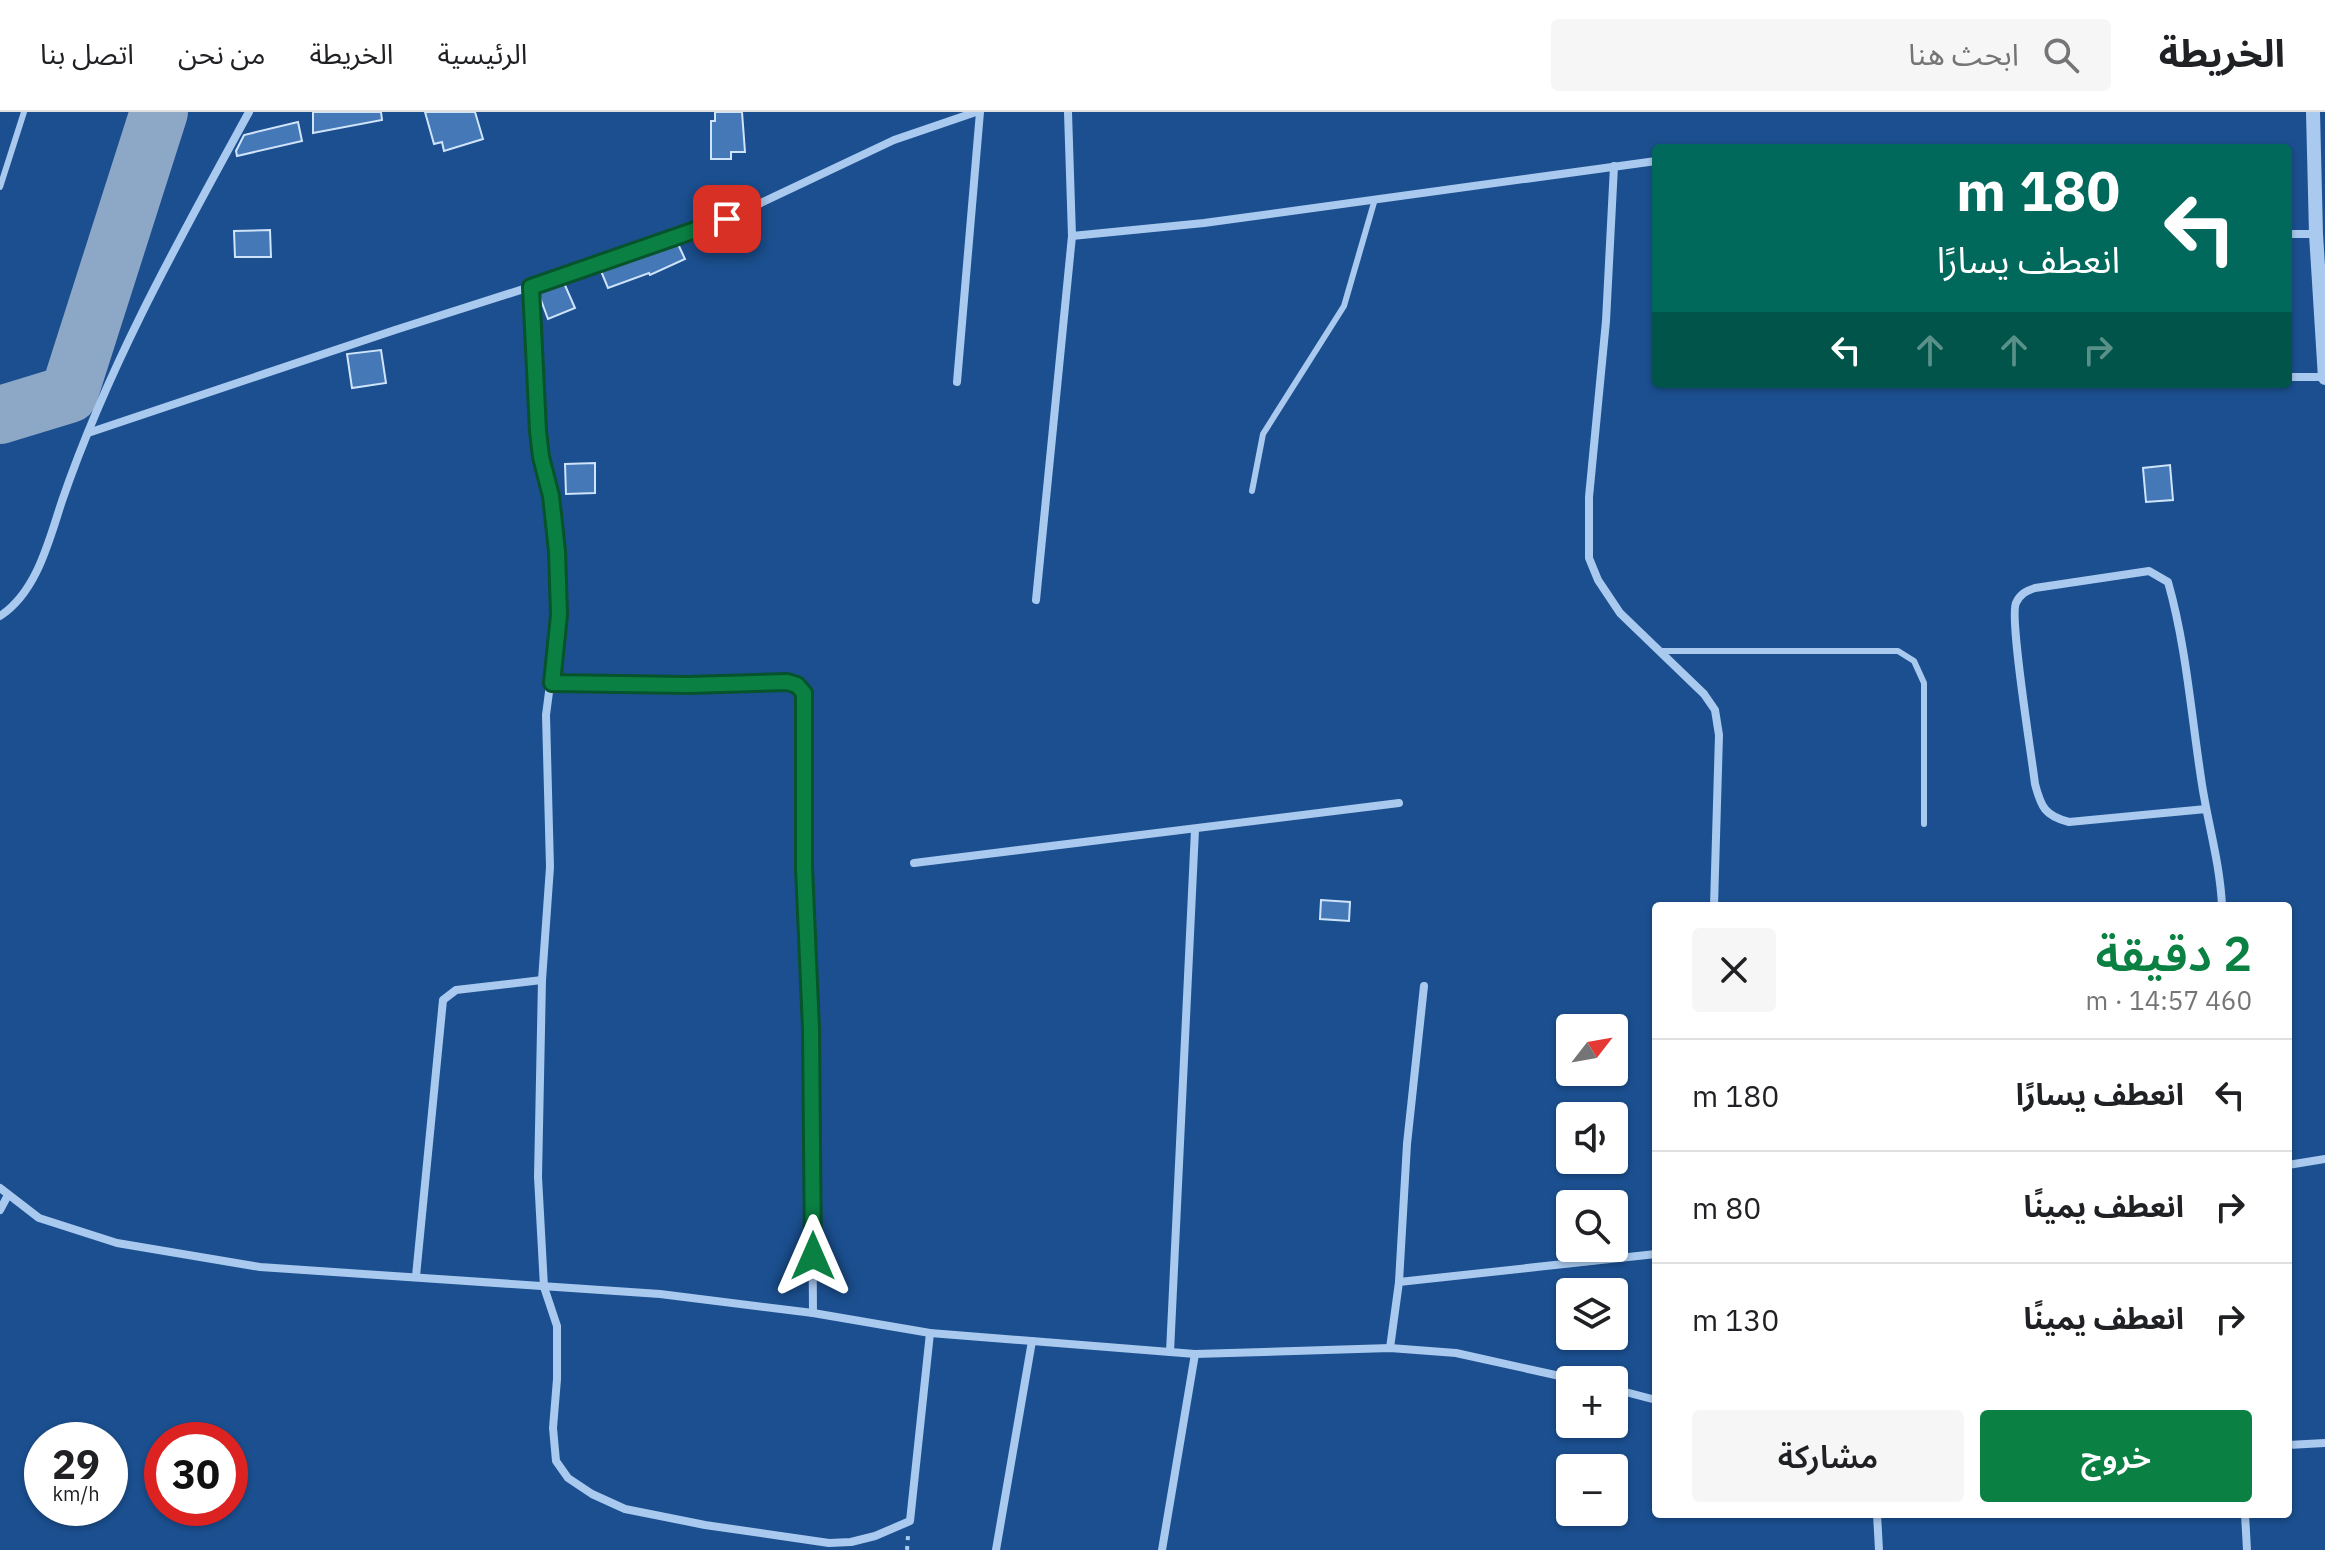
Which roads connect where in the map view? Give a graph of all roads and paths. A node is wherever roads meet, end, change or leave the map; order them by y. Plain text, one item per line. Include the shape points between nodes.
1 (24, 112) edge
2 (249, 112) edge
3 (978, 112) edge
4 (1068, 112) edge
5 (2313, 112) edge
6 (1652, 161) edge
7 (1614, 166) junction
8 (0, 187) edge
9 (1375, 199) junction
10 (2292, 234) edge
11 (2316, 234) junction
12 (1072, 236) junction
13 (531, 287) junction
14 (2292, 377) edge
15 (2325, 377) edge
16 (957, 382) dead end
17 (88, 433) junction
18 (1252, 491) dead end
19 (1036, 600) dead end
20 (0, 616) edge
21 (1656, 651) junction
22 (552, 683) junction
23 (1399, 803) dead end
24 (2206, 809) junction
25 (1924, 824) dead end
26 (1195, 830) junction
27 (914, 863) dead end
28 (1714, 902) edge
29 (2222, 902) edge
30 (542, 980) junction
31 (1424, 986) dead end
32 (2325, 1159) edge
33 (2292, 1164) edge
34 (0, 1188) edge
35 (8, 1195) junction
36 (0, 1210) edge
37 (1652, 1254) edge
38 (416, 1276) junction
39 (1399, 1282) junction
40 (544, 1287) junction
41 (813, 1313) junction
42 (930, 1333) junction
43 (1032, 1341) junction
44 (1390, 1348) junction
45 (1170, 1352) junction
46 (1195, 1354) junction
47 (1556, 1375) edge
48 (1628, 1393) edge
49 (1652, 1399) edge
50 (2325, 1443) edge
51 (2292, 1445) edge
52 (1877, 1518) edge
53 (2245, 1518) edge
54 (996, 1550) edge
55 (1162, 1550) edge
56 (1879, 1550) edge
57 (2247, 1550) edge

1 - 8 lane
2 - 17 street via 169,260
3 - 13 street via 894,140 727,219
3 - 16 street
4 - 12 street
5 - 11 street
6 - 7 street
7 - 9 street
7 - 21 street via 1589,558 1620,613
9 - 12 street
9 - 18 lane via 1344,306 1263,434
10 - 11 street
11 - 15 street
12 - 19 street
13 - 17 street
13 - 22 street via 538,431 557,551 559,615
14 - 15 street
17 - 20 street via 43,557 12,608
21 - 25 lane via 1898,651 1914,661 1924,683
21 - 28 street via 1715,710 1719,735
22 - 30 street via 546,715 550,867
22 - 41 street via 787,682 804,693
23 - 26 street
24 - 24 street via 2069,822 2041,808 2016,632 2014,605 2022,593 2149,571 2168,582
24 - 29 street
26 - 27 street
26 - 45 street
30 - 38 street via 456,990 443,1000
30 - 40 street via 538,1177
31 - 39 street
32 - 33 street
34 - 35 street
35 - 36 street
35 - 38 street via 39,1218 117,1243 260,1267
37 - 39 street
38 - 40 street
39 - 44 street
40 - 41 street via 660,1294
40 - 42 street via 557,1326 556,1461 568,1478 625,1509 829,1543 875,1536 910,1521
41 - 42 street
42 - 43 street
43 - 45 street
43 - 54 street
44 - 46 street
44 - 47 street via 1456,1353
45 - 46 street
46 - 55 street
48 - 49 street
50 - 51 street
52 - 56 street
53 - 57 street

